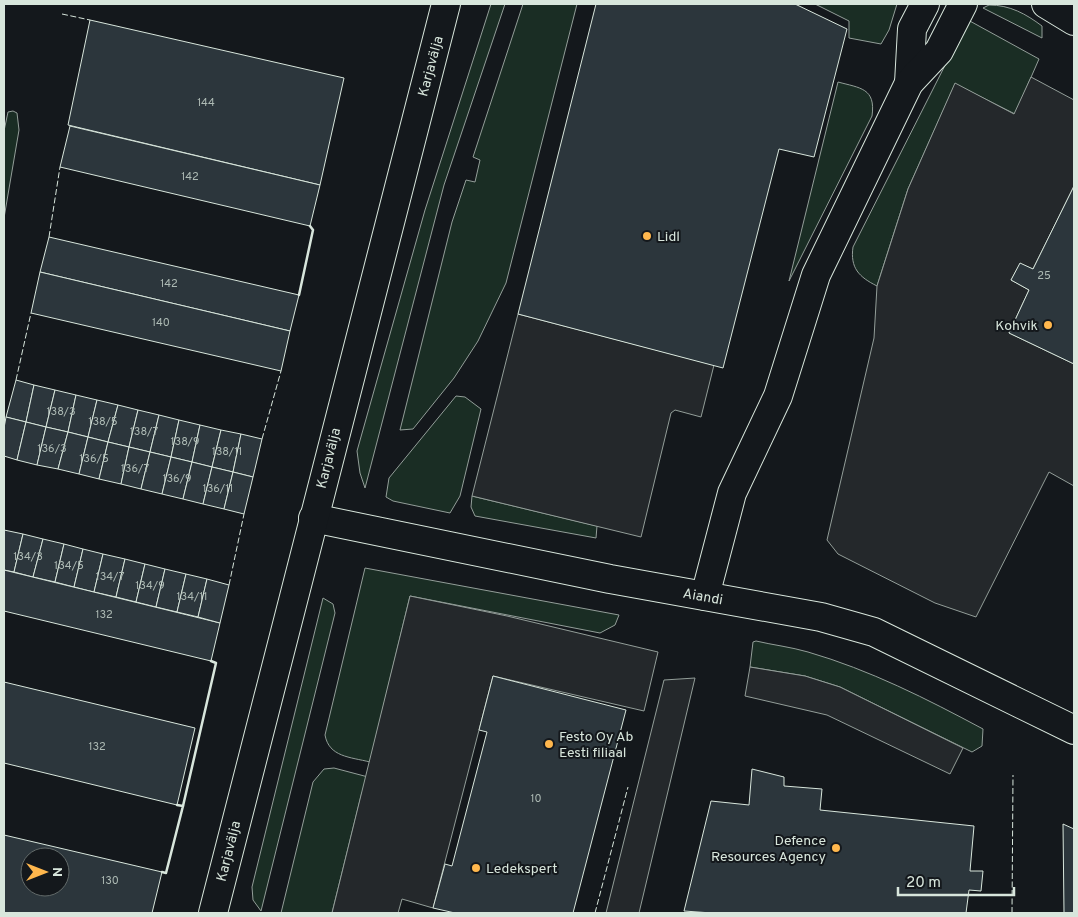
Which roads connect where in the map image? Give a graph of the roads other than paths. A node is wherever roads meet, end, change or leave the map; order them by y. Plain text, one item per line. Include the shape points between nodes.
1 (446, 4) edge
2 (925, 4) edge
3 (963, 4) edge
4 (1046, 4) edge
5 (1074, 22) edge
6 (909, 84) junction
7 (313, 518) junction
8 (705, 596) junction
9 (1074, 730) edge
10 (213, 913) edge

1 - 7 street, Karjavälja
2 - 6 street via 912,29
3 - 6 street via 939,51
4 - 5 street
6 - 8 street via 812,284 778,396 732,493
7 - 8 street, Aiandi
7 - 10 street, Karjavälja
8 - 9 street, Aiandi via 821,617 874,632

